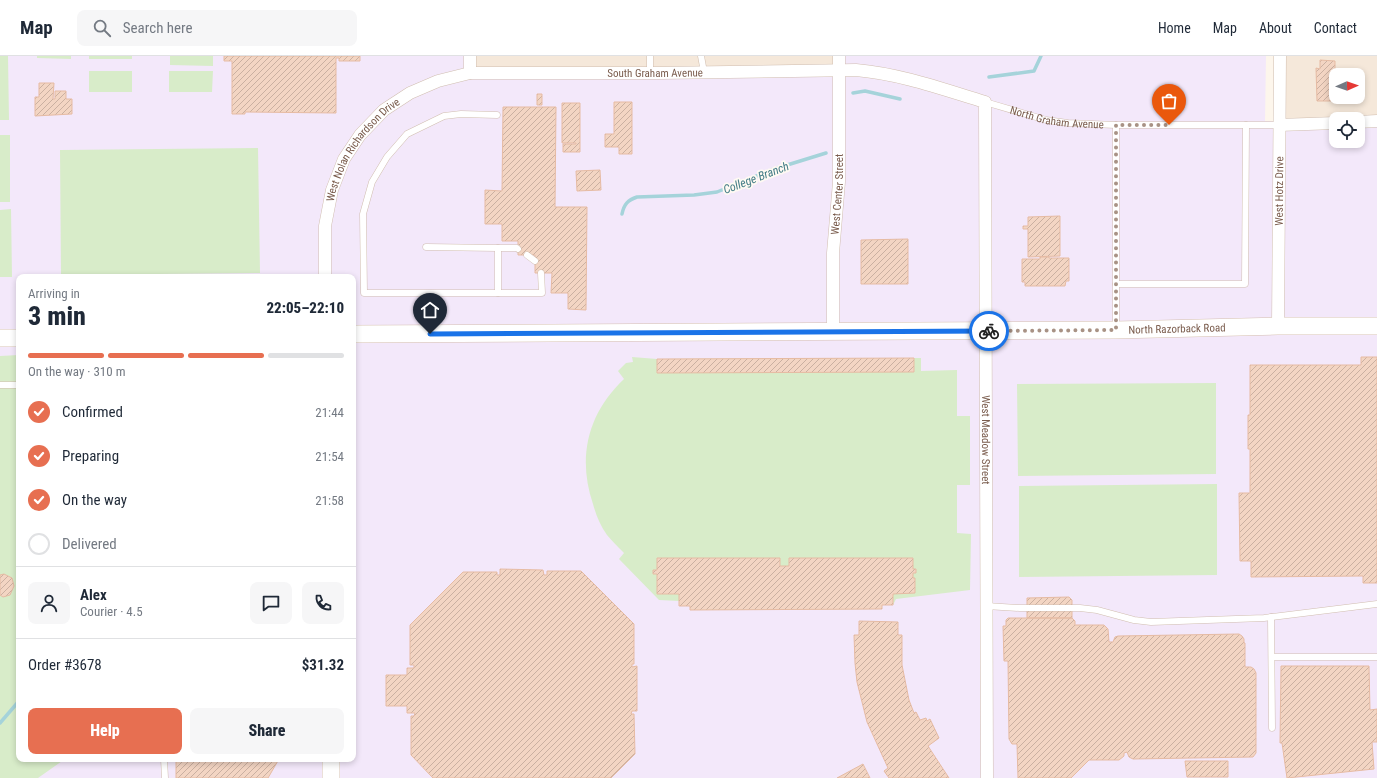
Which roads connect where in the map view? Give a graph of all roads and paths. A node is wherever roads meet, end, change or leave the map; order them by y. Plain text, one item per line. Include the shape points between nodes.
1 (470, 56) edge
2 (650, 56) edge
3 (701, 56) edge
4 (839, 56) edge
5 (1280, 56) edge
6 (840, 71) junction
7 (704, 72) junction
8 (470, 73) junction
9 (650, 73) junction
10 (985, 102) junction
11 (497, 115) dead end
12 (1377, 121) edge
13 (1365, 122) edge
14 (1329, 123) edge
15 (1116, 125) junction
16 (1246, 125) junction
17 (1279, 125) junction
18 (426, 247) dead end
19 (498, 248) junction
20 (518, 249) dead end
21 (527, 255) dead end
22 (535, 261) dead end
23 (541, 273) dead end
24 (325, 274) edge
25 (1116, 284) junction
26 (498, 293) junction
27 (1278, 326) junction
28 (1377, 326) edge
29 (1116, 330) junction
30 (985, 331) junction
31 (833, 332) junction
32 (356, 334) edge
33 (0, 338) edge
34 (16, 338) edge
35 (0, 384) edge
36 (16, 385) edge
37 (1377, 604) edge
38 (986, 606) junction
39 (1271, 617) junction
40 (1272, 657) junction
41 (1377, 657) edge
42 (1272, 728) dead end
43 (164, 762) edge
44 (331, 762) edge
45 (165, 778) edge
46 (331, 778) edge
47 (987, 778) edge

1 - 8 street
2 - 9 lane
3 - 7 lane
4 - 6 street, West Center Street
5 - 17 street, West Hotz Drive
6 - 7 street, South Graham Avenue
6 - 10 street, North Graham Avenue via 856,70 899,76
6 - 31 street, West Center Street via 839,182 833,253
7 - 9 street, South Graham Avenue
8 - 9 street, South Graham Avenue
8 - 24 street, West Nolan Richardson Drive via 438,81 410,94 384,110 360,135 344,159 332,190 325,226
10 - 15 lane, North Graham Avenue via 1046,120
10 - 30 street, West Meadow Street
11 - 26 lane via 444,116 407,134 387,158 372,182 363,214 364,293
12 - 13 street
14 - 17 street
15 - 16 lane, North Graham Avenue
15 - 25 lane
16 - 17 lane, North Graham Avenue
16 - 25 lane via 1246,284
17 - 27 street, West Hotz Drive
18 - 19 lane
19 - 20 lane
19 - 26 lane
21 - 22 lane
23 - 26 lane via 542,293
25 - 29 lane
27 - 28 main road, North Razorback Road
27 - 29 main road, North Razorback Road
29 - 30 main road, North Razorback Road
30 - 31 main road, North Razorback Road
30 - 38 street, West Meadow Street
31 - 32 main road, North Razorback Road
33 - 34 main road
35 - 36 lane
37 - 39 lane
38 - 39 lane via 1080,608 1151,622
38 - 47 street, West Meadow Street
39 - 40 lane
40 - 41 lane
40 - 42 lane
43 - 45 lane
44 - 46 main road

